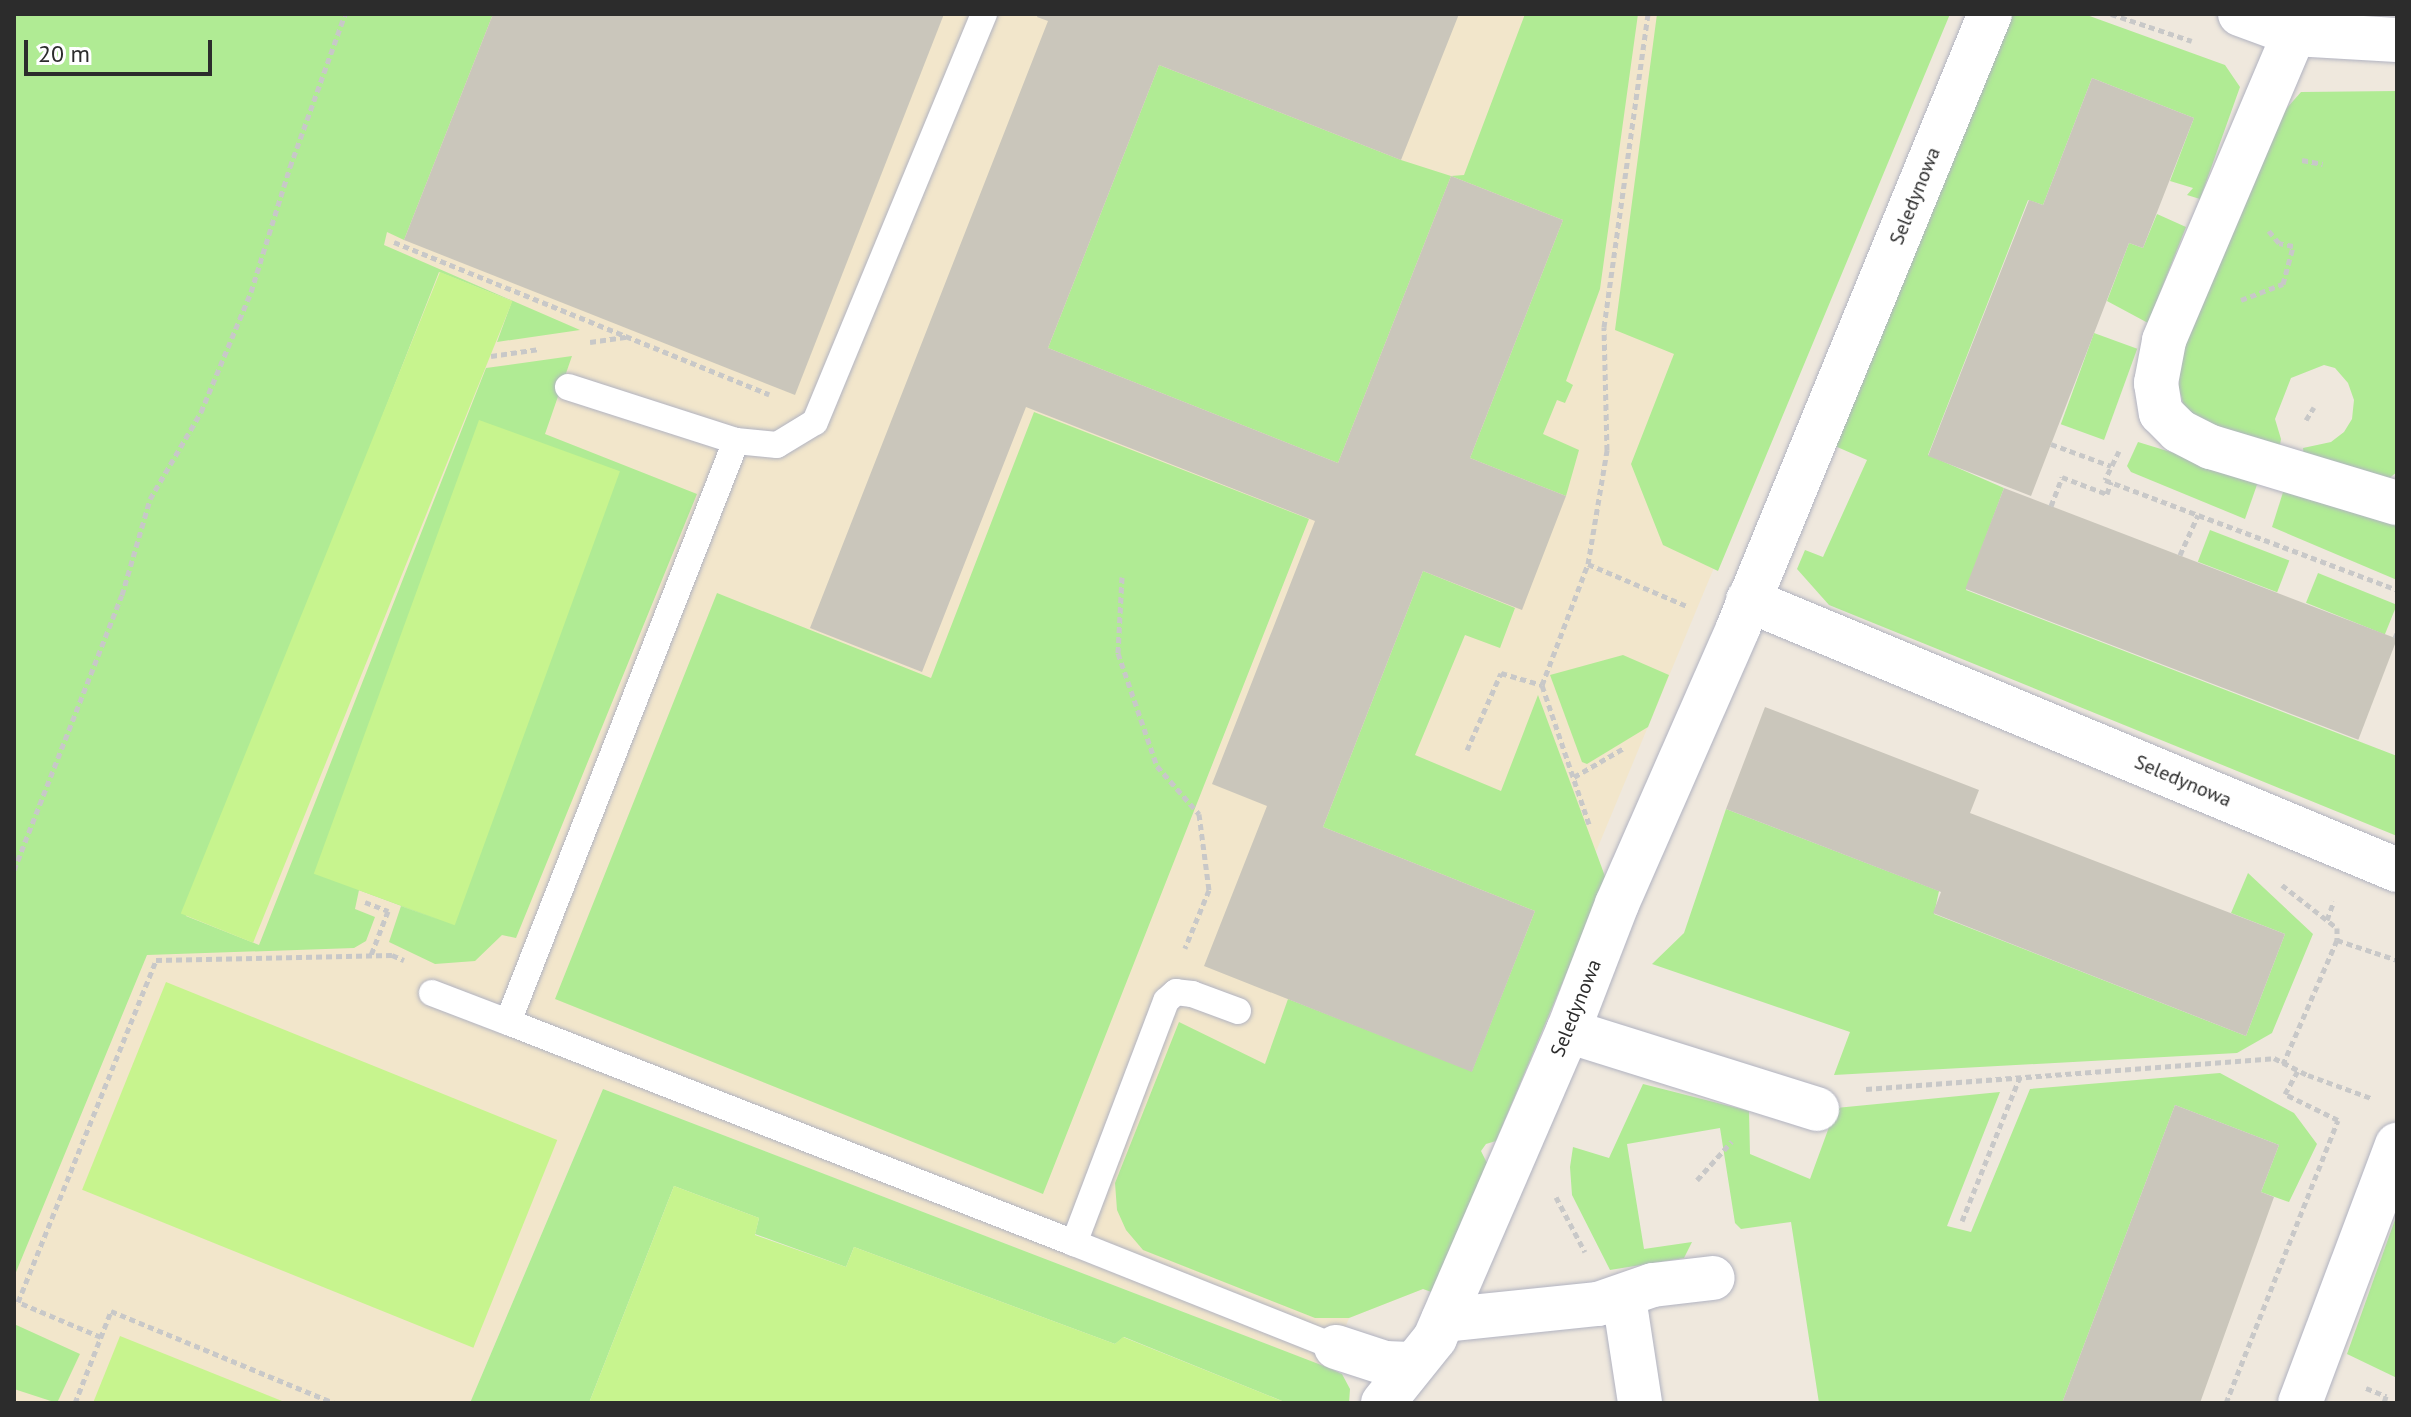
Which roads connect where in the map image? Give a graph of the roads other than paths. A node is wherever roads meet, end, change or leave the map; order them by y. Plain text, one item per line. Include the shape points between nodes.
1 (984, 14) edge
2 (1990, 14) edge
3 (2240, 14) edge
4 (2294, 34) junction
5 (2397, 40) edge
6 (568, 387) dead end
7 (736, 441) junction
8 (2397, 503) edge
9 (1748, 600) junction
10 (2397, 870) edge
11 (432, 993) dead end
12 (1238, 1011) dead end
13 (508, 1022) junction
14 (1568, 1031) junction
15 (1817, 1109) dead end
16 (2397, 1145) edge
17 (1074, 1243) junction
18 (1713, 1278) dead end
19 (1618, 1299) junction
20 (1443, 1320) junction
21 (1336, 1347) joint
22 (1411, 1364) junction
23 (1383, 1403) edge
24 (1640, 1403) edge
25 (2300, 1403) edge

1 - 7 lane via 815,422 777,445
2 - 9 street, Seledynowa
3 - 4 street
4 - 5 street
4 - 8 street via 2164,341 2156,383 2161,413 2179,431 2211,447
6 - 7 lane
7 - 13 lane
9 - 10 street, Seledynowa
9 - 14 street, Seledynowa
11 - 13 lane
12 - 17 lane via 1192,994 1176,992 1166,1001
13 - 17 lane
14 - 15 street
14 - 20 street, Seledynowa
16 - 25 street
17 - 21 lane
18 - 19 street via 1653,1285
19 - 20 street
19 - 24 street
20 - 22 street, Seledynowa via 1435,1338
21 - 22 street via 1385,1363
22 - 23 street, Seledynowa

